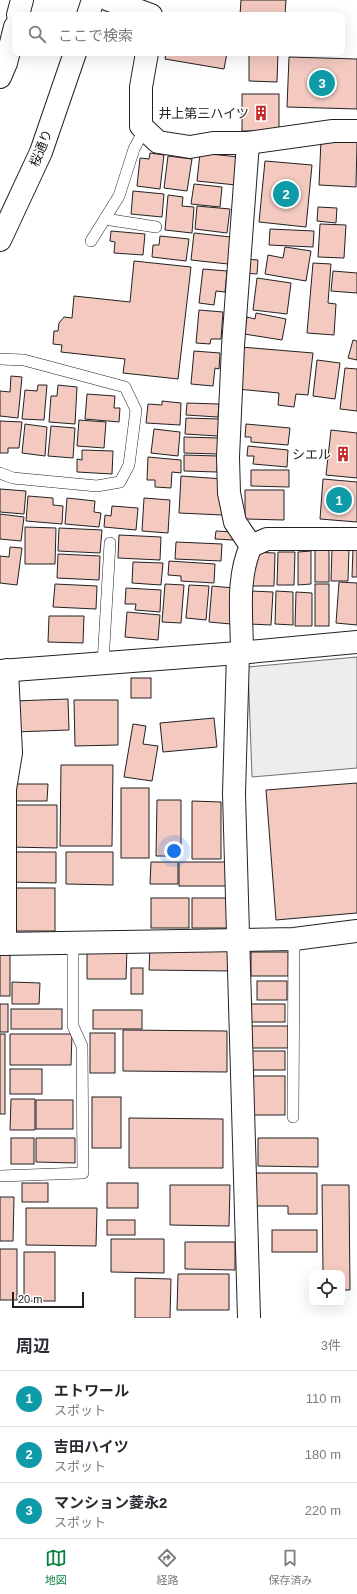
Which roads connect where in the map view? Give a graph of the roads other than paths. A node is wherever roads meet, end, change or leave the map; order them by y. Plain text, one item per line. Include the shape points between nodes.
1 (22, 0) edge
2 (93, 0) edge
3 (109, 0) edge
4 (158, 0) edge
5 (19, 12) edge
6 (89, 12) edge
7 (143, 12) edge
8 (156, 12) edge
9 (12, 39) edge
10 (74, 56) edge
11 (146, 56) edge
12 (0, 77) edge
13 (144, 130) junction
14 (357, 131) edge
15 (248, 143) junction
16 (105, 218) junction
17 (156, 226) dead end
18 (0, 240) edge
19 (91, 241) dead end
20 (0, 359) edge
21 (0, 472) edge
22 (357, 540) edge
23 (110, 543) dead end
24 (251, 546) junction
25 (357, 642) edge
26 (240, 653) junction
27 (103, 663) junction
28 (3, 671) edge
29 (357, 931) edge
30 (294, 939) junction
31 (238, 941) junction
32 (2, 944) edge
33 (73, 944) junction
34 (293, 1117) dead end
35 (0, 1176) edge
36 (249, 1318) edge

1 - 5 street
2 - 6 street
3 - 7 street
4 - 8 street
9 - 12 street
10 - 18 street, 桜通り via 41,152
11 - 13 street via 141,87 140,126
13 - 15 street via 158,142 190,147 213,143
13 - 16 lane via 134,149 119,196
14 - 15 street via 334,131
15 - 24 street via 233,346 228,457 229,493 234,522
16 - 17 lane
16 - 19 lane
20 - 21 lane via 24,360 125,387 136,410 129,465 120,482 97,486 12,478
22 - 24 street via 267,539
23 - 27 lane
24 - 26 street via 245,559 241,586
25 - 26 street
26 - 27 street
26 - 31 street via 234,794
27 - 28 street
28 - 32 street via 11,753 5,789
29 - 30 street
30 - 31 street
30 - 34 lane
31 - 33 street
31 - 36 street
32 - 33 street
33 - 35 lane via 72,1026 82,1046 83,1173

